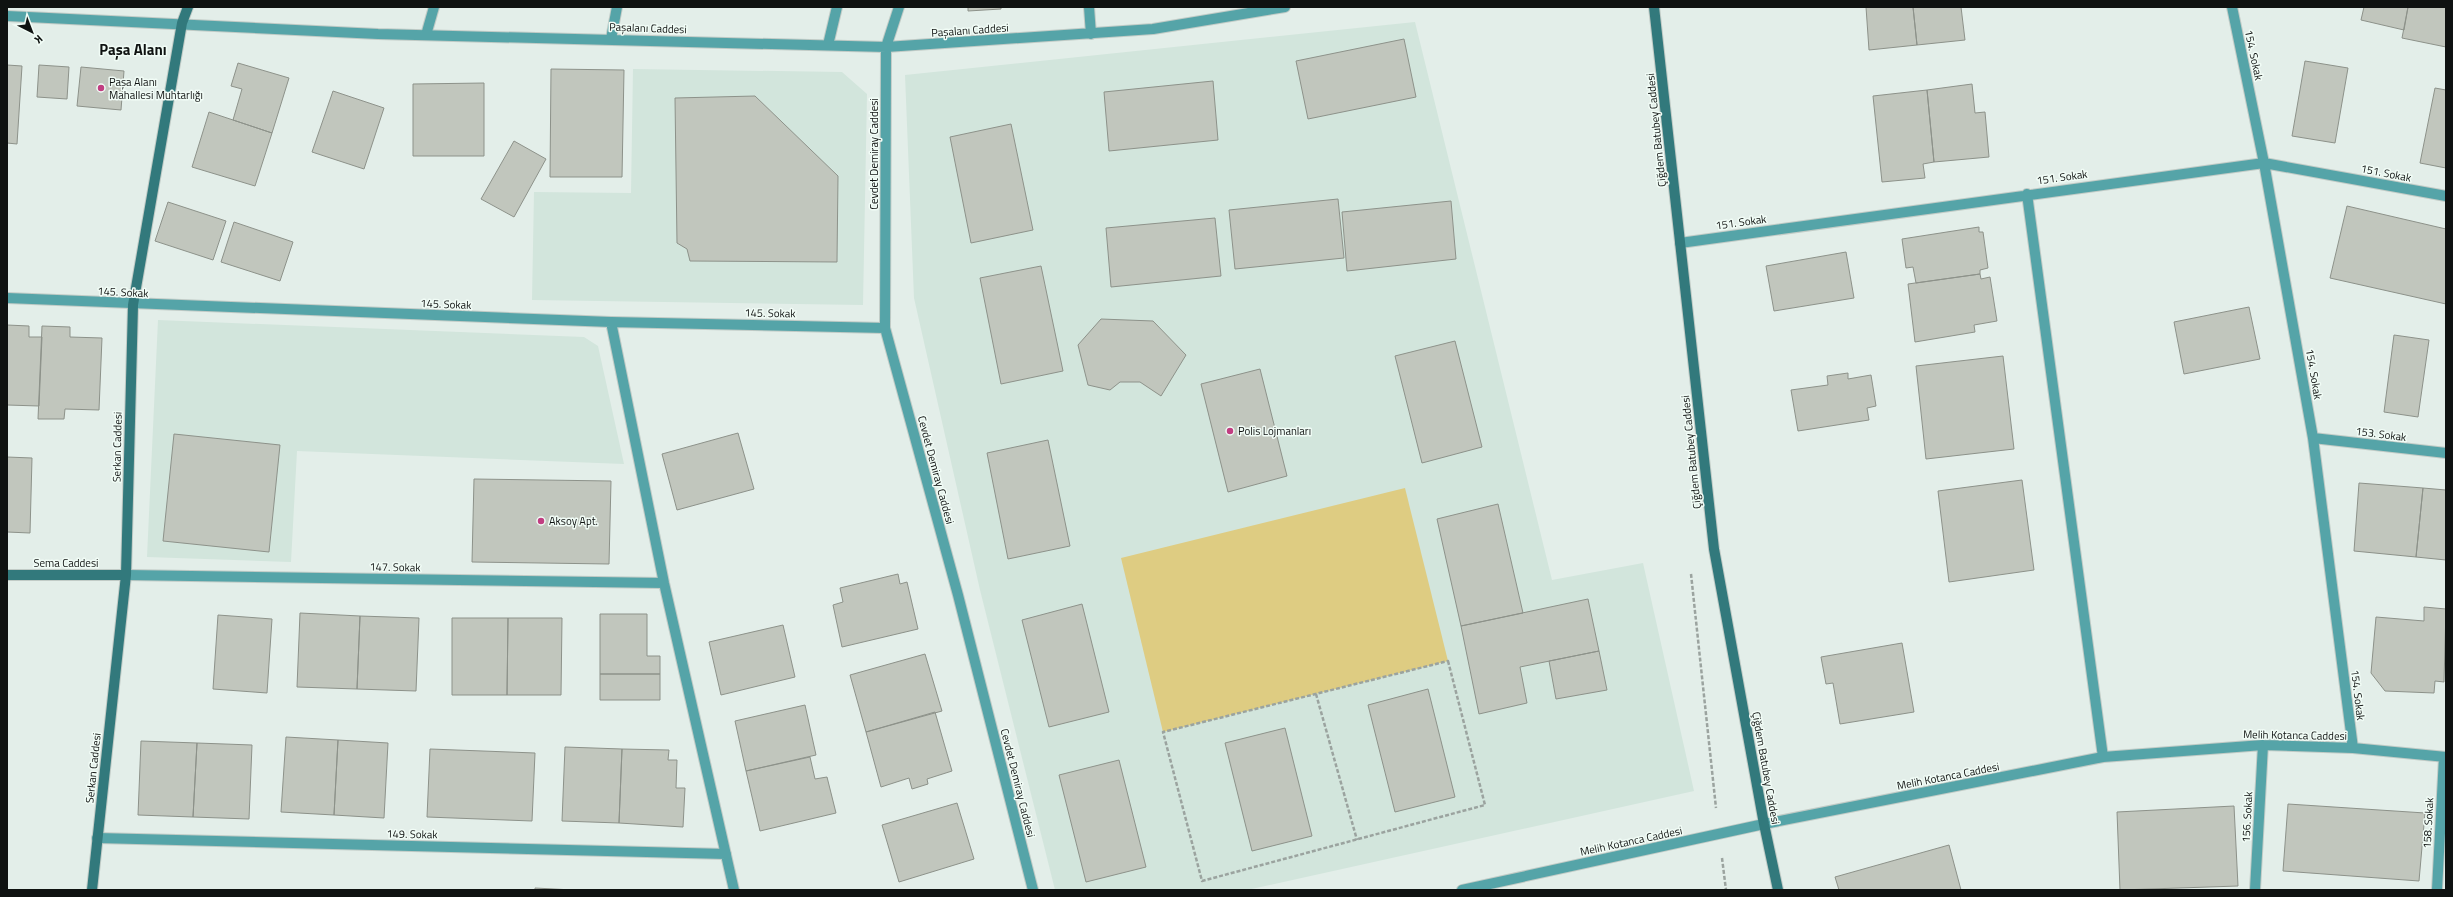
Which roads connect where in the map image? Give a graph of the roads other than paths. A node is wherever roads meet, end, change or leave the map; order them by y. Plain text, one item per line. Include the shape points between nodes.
1 (188, 7) edge
2 (434, 7) edge
3 (617, 7) edge
4 (837, 7) edge
5 (899, 7) edge
6 (1089, 7) edge
7 (1285, 7) edge
8 (1654, 7) edge
9 (2232, 7) edge
10 (7, 16) edge
11 (182, 23) junction
12 (1091, 34) junction
13 (426, 35) junction
14 (610, 40) junction
15 (828, 45) junction
16 (886, 47) junction
17 (2264, 163) junction
18 (2027, 194) junction
19 (2446, 196) edge
20 (1680, 243) junction
21 (7, 298) edge
22 (133, 305) junction
23 (611, 322) junction
24 (885, 328) junction
25 (2313, 438) junction
26 (2446, 454) edge
27 (7, 575) edge
28 (126, 575) junction
29 (664, 583) junction
30 (2263, 745) junction
31 (2353, 748) junction
32 (2103, 757) junction
33 (2445, 757) edge
34 (1764, 824) junction
35 (97, 838) junction
36 (726, 854) junction
37 (92, 890) edge
38 (734, 890) edge
39 (1032, 890) edge
40 (1462, 890) edge
41 (1778, 890) edge
42 (2255, 890) edge
43 (2437, 890) edge

1 - 11 main road, Serkan Caddesi
2 - 13 street
3 - 14 street
4 - 15 street
5 - 16 street, Cevdet Demiray Caddesi
6 - 12 street
7 - 12 street, Paşalanı Caddesi via 1153,29
8 - 20 main road, Çiğdem Batubey Caddesi
9 - 17 street, 154. Sokak
10 - 11 street, Paşalanı Caddesi
11 - 13 street, Paşalanı Caddesi
11 - 22 main road, Serkan Caddesi
12 - 16 street, Paşalanı Caddesi
13 - 14 street, Paşalanı Caddesi
14 - 15 street, Paşalanı Caddesi
15 - 16 street, Paşalanı Caddesi
16 - 24 street, Cevdet Demiray Caddesi
17 - 18 street, 151. Sokak
17 - 19 street, 151. Sokak
17 - 25 street, 154. Sokak
18 - 20 street, 151. Sokak
18 - 32 street
20 - 34 main road, Çiğdem Batubey Caddesi via 1714,549
21 - 22 street, 145. Sokak
22 - 23 street, 145. Sokak
22 - 28 main road, Serkan Caddesi
23 - 24 street, 145. Sokak
23 - 29 street
24 - 39 street, Cevdet Demiray Caddesi via 958,595
25 - 26 street, 153. Sokak
25 - 31 street, 154. Sokak
27 - 28 main road, Sema Caddesi
28 - 29 street, 147. Sokak
28 - 35 main road, Serkan Caddesi
29 - 36 street
30 - 31 street, Melih Kotanca Caddesi
30 - 32 street, Melih Kotanca Caddesi
30 - 42 street, 156. Sokak
31 - 33 street, Melih Kotanca Caddesi
32 - 34 street, Melih Kotanca Caddesi
33 - 43 street, 158. Sokak
34 - 40 street, Melih Kotanca Caddesi
34 - 41 main road, Çiğdem Batubey Caddesi
35 - 36 street, 149. Sokak
35 - 37 main road, Serkan Caddesi
36 - 38 street

